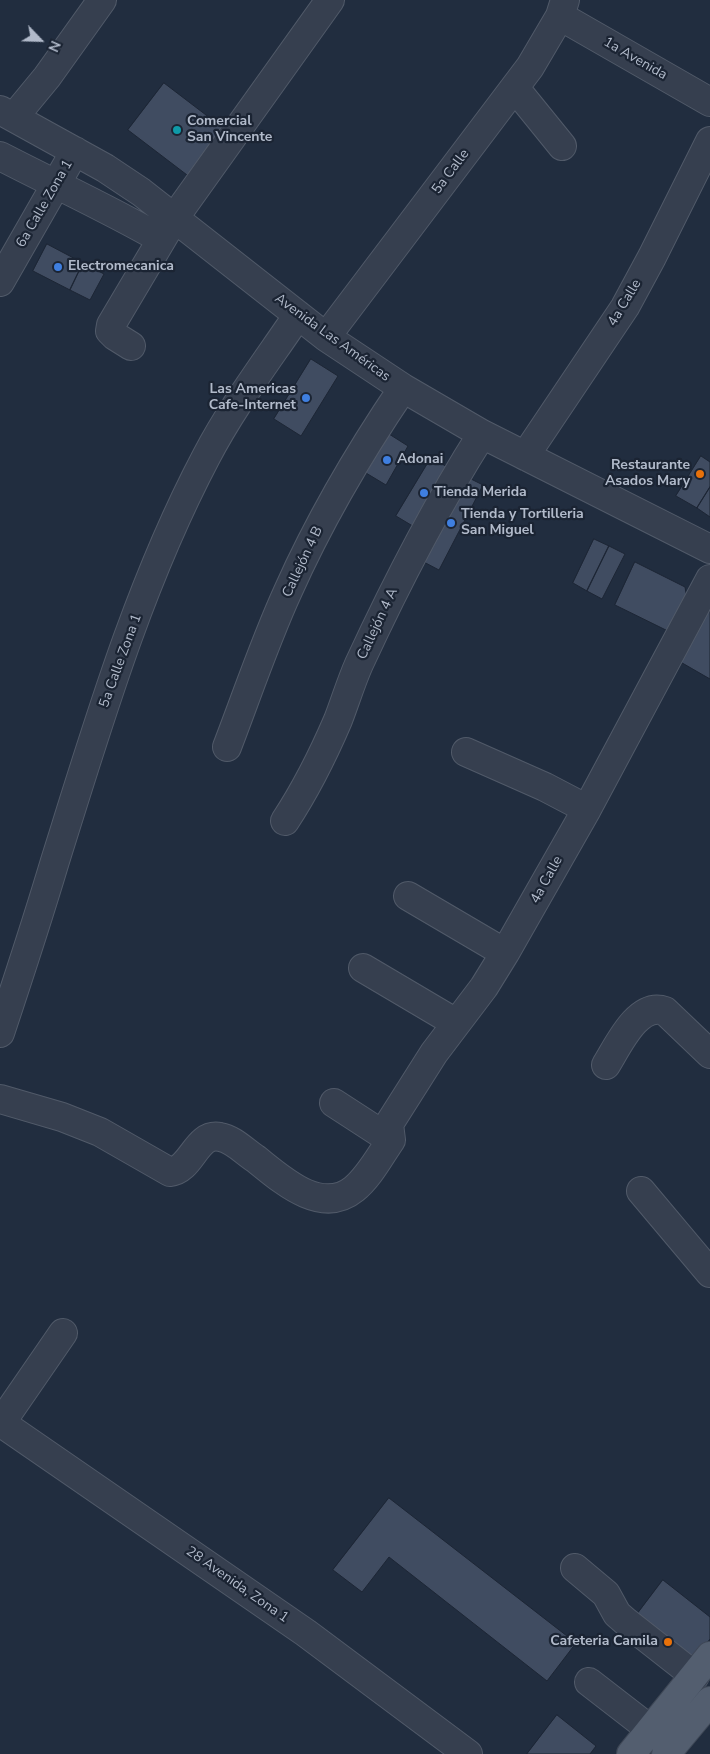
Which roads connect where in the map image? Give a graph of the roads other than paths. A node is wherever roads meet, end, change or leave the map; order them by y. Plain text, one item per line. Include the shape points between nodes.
1 (102, 0) edge
2 (330, 0) edge
3 (562, 8) edge
4 (515, 88) junction
5 (710, 102) edge
6 (7, 113) edge
7 (710, 140) edge
8 (562, 146) dead end
9 (75, 151) junction
10 (0, 156) edge
11 (56, 185) junction
12 (168, 228) junction
13 (0, 282) edge
14 (298, 315) junction
15 (326, 337) junction
16 (130, 346) dead end
17 (403, 388) junction
18 (482, 434) junction
19 (525, 456) junction
20 (710, 549) edge
21 (710, 578) edge
22 (227, 747) dead end
23 (466, 752) dead end
24 (587, 809) junction
25 (285, 821) dead end
26 (408, 896) dead end
27 (505, 953) junction
28 (362, 968) dead end
29 (456, 1023) junction
30 (0, 1033) edge
31 (710, 1054) edge
32 (606, 1065) dead end
33 (0, 1099) edge
34 (334, 1103) dead end
35 (391, 1140) junction
36 (641, 1192) dead end
37 (710, 1273) edge
38 (64, 1333) dead end
39 (0, 1422) edge
40 (575, 1568) dead end
41 (702, 1666) edge
42 (589, 1682) dead end
43 (710, 1701) edge
44 (651, 1730) junction
45 (468, 1754) edge
46 (631, 1754) edge
47 (666, 1754) edge

1 - 6 street via 46,77
2 - 12 street
3 - 4 street, 5a Calle
3 - 5 street, 1a Avenida
4 - 8 street
4 - 15 street, 5a Calle
6 - 9 street, Avenida Las Américas
7 - 19 street, 4a Calle via 625,307
9 - 11 street, 6a Calle Zona 1
9 - 12 street, Avenida Las Américas via 134,187
10 - 11 street
11 - 12 street via 112,211
11 - 13 street, 6a Calle Zona 1
12 - 14 street, Avenida Las Américas
12 - 16 street via 111,325 110,331 114,336
14 - 15 street, Avenida Las Américas
14 - 30 street, 5a Calle Zona 1 via 207,455 185,499 134,624 87,758
15 - 17 street, Avenida Las Américas
17 - 18 street, Avenida Las Américas
17 - 22 street, Callejón 4 B via 351,469 313,538 288,592
18 - 19 street, Avenida Las Américas
18 - 25 street, Callejón 4 A via 446,490 408,561 358,666 317,766
19 - 20 street, Avenida Las Américas
21 - 24 street, 4a Calle
23 - 24 street
24 - 27 street, 4a Calle
26 - 27 street
27 - 29 street, 4a Calle
28 - 29 street
29 - 35 street, 4a Calle via 389,1124
31 - 32 street via 657,1008 647,1010 636,1020
33 - 35 street, 4a Calle via 100,1132 170,1172 179,1170 201,1144 214,1136 229,1140 294,1188 314,1196 343,1196 353,1190
34 - 35 street
36 - 37 street
38 - 39 street
39 - 45 street, 28 Avenida, Zona 1 via 306,1633
40 - 41 street via 606,1594 617,1614 625,1621
41 - 44 main road
42 - 44 street
43 - 47 main road
44 - 46 main road

